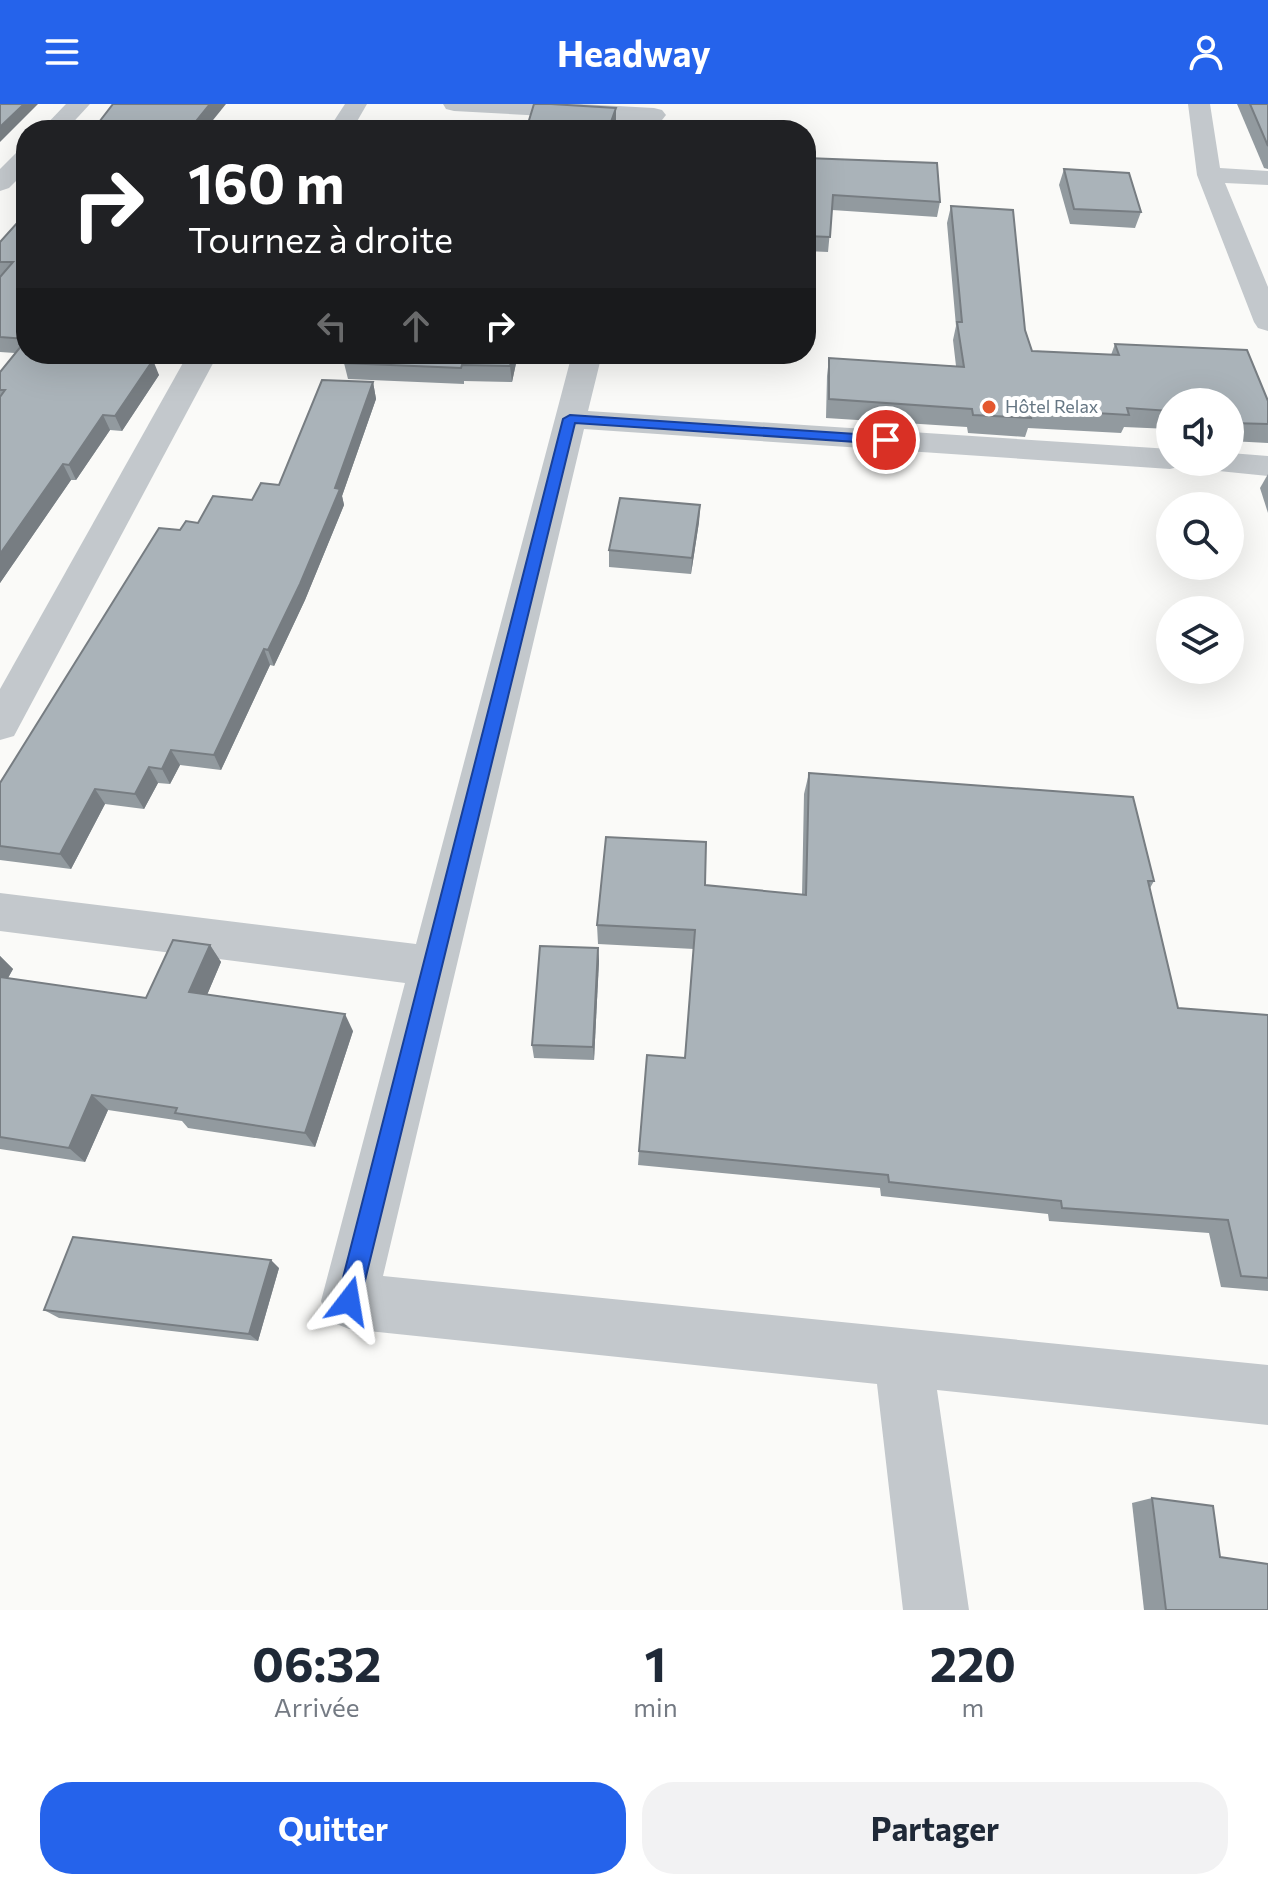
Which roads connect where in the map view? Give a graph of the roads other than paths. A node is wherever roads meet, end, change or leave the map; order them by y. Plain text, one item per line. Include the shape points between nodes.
1 (79, 104) edge
2 (454, 104) edge
3 (1199, 104) edge
4 (653, 116) edge
5 (63, 120) edge
6 (16, 167) edge
7 (1209, 175) junction
8 (1268, 178) edge
9 (0, 183) edge
10 (1268, 322) edge
11 (198, 364) edge
12 (584, 364) edge
13 (570, 419) junction
14 (1156, 458) edge
15 (1244, 464) edge
16 (1268, 466) edge
17 (0, 725) edge
18 (0, 912) edge
19 (430, 966) junction
20 (903, 1357) junction
21 (1268, 1395) edge
22 (936, 1610) edge

1 - 5 street
2 - 4 street
3 - 7 street
6 - 9 street
7 - 8 street
7 - 10 street
11 - 17 street
12 - 13 street
13 - 14 street
13 - 19 street
15 - 16 street
18 - 19 street
19 - 20 street via 349,1301
20 - 21 street
20 - 22 street

